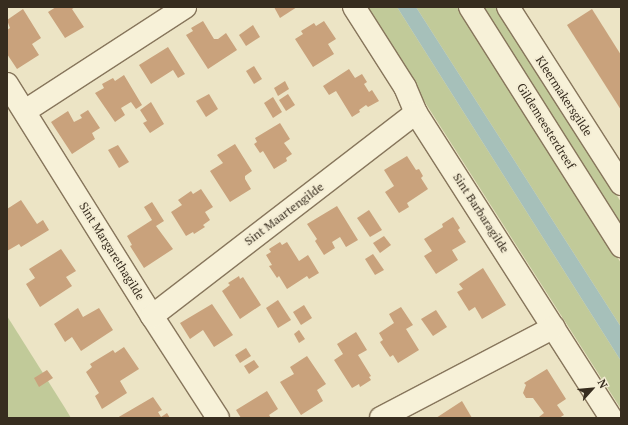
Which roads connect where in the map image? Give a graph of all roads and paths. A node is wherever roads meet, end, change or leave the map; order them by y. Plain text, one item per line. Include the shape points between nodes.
1 (185, 7) edge
2 (354, 7) edge
3 (470, 7) edge
4 (508, 7) edge
5 (7, 84) edge
6 (25, 111) junction
7 (416, 113) junction
8 (621, 184) edge
9 (621, 246) edge
10 (152, 316) junction
11 (554, 327) junction
12 (218, 418) edge
13 (381, 418) edge
14 (611, 418) edge

1 - 6 street
2 - 7 street, Sint Barbaragilde via 405,86
3 - 9 street, Gildemeesterdreef
4 - 8 street, Kleermakersgilde
5 - 6 street, Sint Margarethagilde
6 - 10 street, Sint Margarethagilde
7 - 10 street, Sint Maartengilde
7 - 11 street, Sint Barbaragilde
10 - 12 street, Sint Margarethagilde
11 - 13 street
11 - 14 street, Sint Barbaragilde

